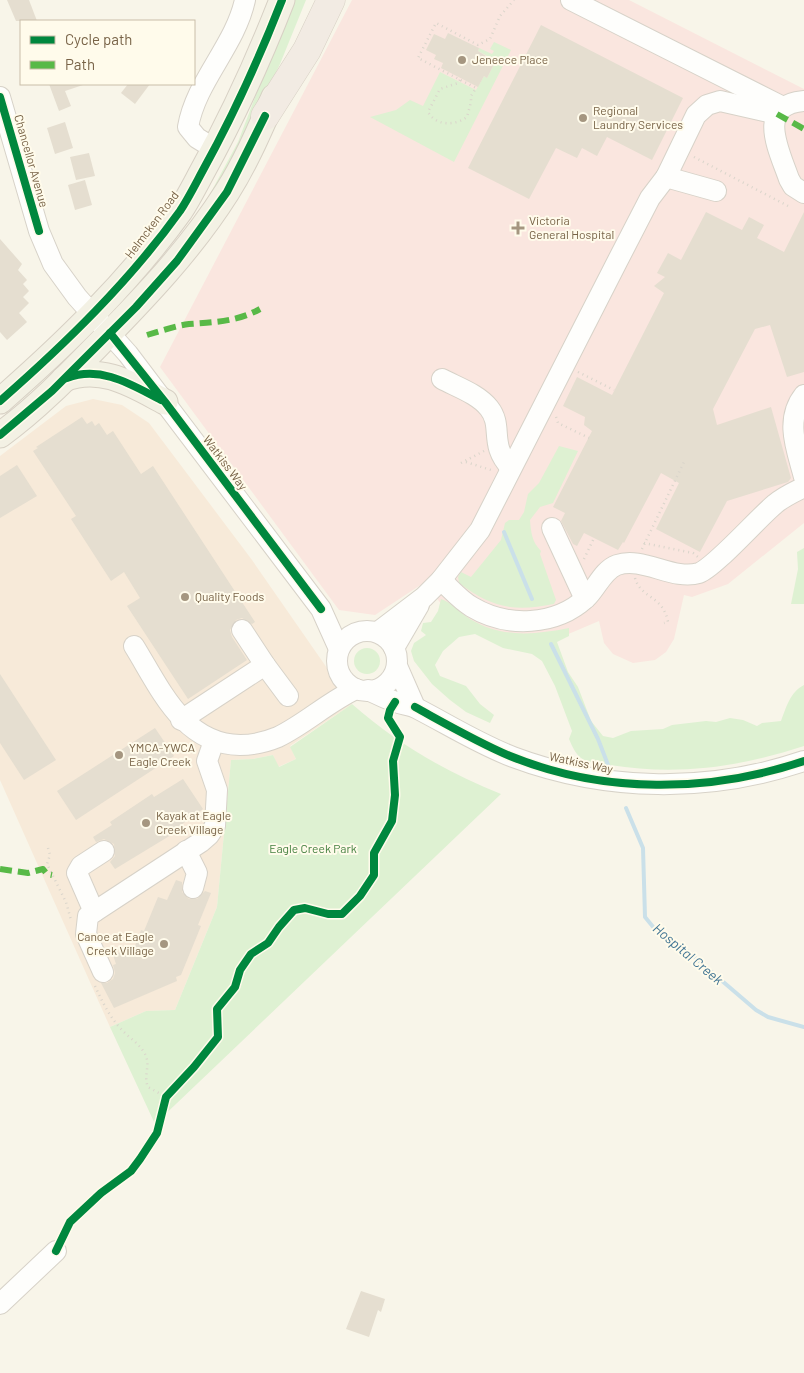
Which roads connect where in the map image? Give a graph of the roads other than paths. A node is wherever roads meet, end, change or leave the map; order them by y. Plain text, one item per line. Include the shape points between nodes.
1 (245, 0) edge
2 (282, 0) edge
3 (315, 0) edge
4 (331, 0) edge
5 (571, 0) edge
6 (804, 101) edge
7 (2, 111) edge
8 (780, 111) junction
9 (265, 116) junction
10 (215, 149) junction
11 (666, 177) junction
12 (716, 192) dead end
13 (797, 200) edge
14 (92, 314) junction
15 (110, 333) junction
16 (64, 379) junction
17 (442, 380) dead end
18 (804, 395) edge
19 (0, 401) edge
20 (165, 402) junction
21 (0, 435) edge
22 (505, 470) junction
23 (804, 477) edge
24 (804, 487) edge
25 (552, 528) dead end
26 (441, 580) junction
27 (424, 597) junction
28 (585, 599) junction
29 (321, 609) junction
30 (242, 630) dead end
31 (378, 632) junction
32 (353, 634) junction
33 (134, 646) dead end
34 (337, 655) junction
35 (396, 657) junction
36 (265, 665) junction
37 (362, 690) junction
38 (288, 696) dead end
39 (415, 707) junction
40 (309, 716) junction
41 (181, 720) junction
42 (214, 741) junction
43 (804, 761) edge
44 (104, 851) dead end
45 (186, 851) junction
46 (193, 888) dead end
47 (94, 912) junction
48 (98, 977) road end
49 (56, 1251) dead end
50 (0, 1304) edge

1 - 10 street via 234,32 192,108 188,127 197,138
2 - 10 main road, Helmcken Road via 248,82
3 - 9 main road
4 - 9 highway via 307,50
5 - 8 street
6 - 8 street via 792,102
7 - 14 street, Chancellor Avenue via 45,248 64,280
8 - 11 street via 728,101 706,105 696,115
8 - 13 street via 774,122 775,135
9 - 15 main road via 236,176 178,261
10 - 14 main road, Helmcken Road via 180,210 114,292
11 - 12 street
11 - 22 street via 650,198 612,264 578,329 547,402
14 - 15 street, Watkiss Way
14 - 19 main road, Helmcken Road
15 - 16 main road
15 - 20 street, Watkiss Way
16 - 20 main road via 78,374 104,374
16 - 21 main road
17 - 22 street via 488,406 494,418
18 - 23 street via 793,422
20 - 29 street, Watkiss Way
22 - 26 street via 480,530
24 - 28 street via 775,504 700,573 686,574 634,564 616,566 608,570
25 - 28 street
26 - 27 street
26 - 28 street via 471,606 492,616 517,621 555,616
27 - 31 street
27 - 35 street
29 - 32 street, Watkiss Way
29 - 34 street, Watkiss Way
30 - 36 street
31 - 32 street via 365,630
31 - 35 street via 388,639
32 - 34 street
33 - 41 street
34 - 37 street via 339,673 346,683
34 - 40 street via 329,684
35 - 37 street via 387,683 379,688
35 - 39 street
36 - 38 street
36 - 41 street
37 - 39 street, Watkiss Way
37 - 40 street
39 - 43 street, Watkiss Way via 512,757 560,772 605,781 651,785 705,783 759,774
40 - 42 street via 267,741 239,745
41 - 42 street
42 - 45 street via 207,761 217,790 214,826 209,835
44 - 47 street via 81,866 77,873
45 - 46 street via 197,873
45 - 47 street
47 - 48 street via 86,921 86,934
49 - 50 street

